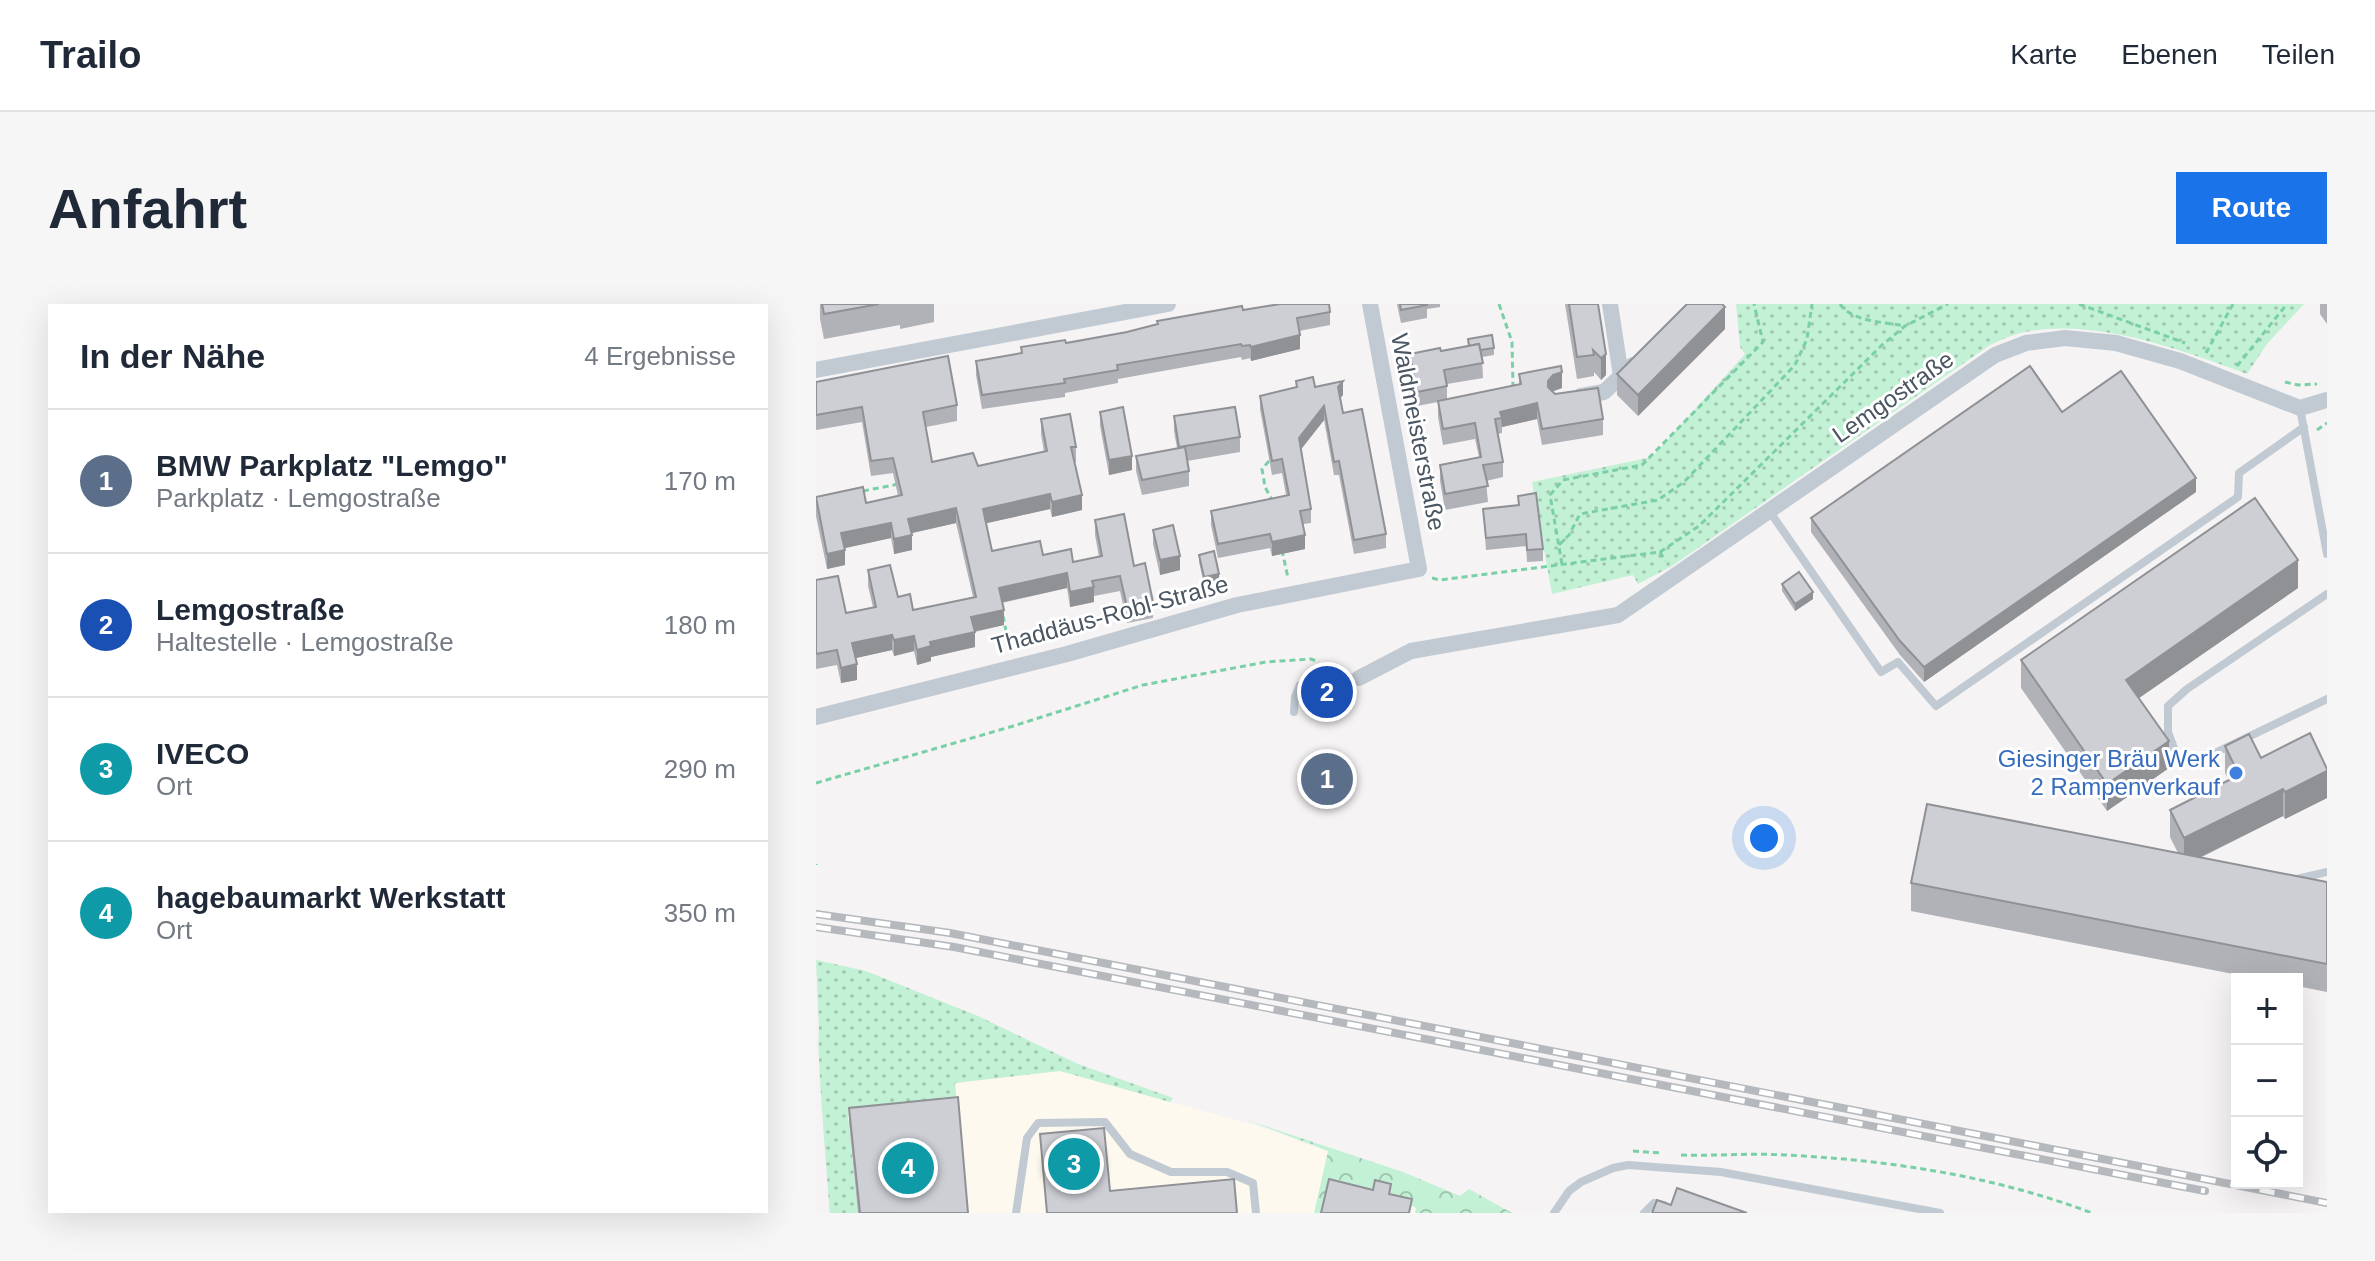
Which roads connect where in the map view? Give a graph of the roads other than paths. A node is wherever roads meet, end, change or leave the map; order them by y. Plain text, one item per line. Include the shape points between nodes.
1 (1168, 304) edge
2 (1370, 304) edge
3 (1610, 304) edge
4 (1643, 355) edge
5 (816, 370) edge
6 (1621, 376) junction
7 (1559, 400) edge
8 (2327, 400) edge
9 (2300, 408) junction
10 (2304, 427) junction
11 (1770, 512) junction
12 (2327, 554) edge
13 (1419, 569) joint
14 (2327, 594) edge
15 (1359, 678) joint
16 (2327, 699) edge
17 (1294, 712) dead end
18 (816, 717) edge
19 (2327, 872) edge
20 (2287, 881) edge
21 (1679, 1208) edge
22 (1556, 1211) edge
23 (1016, 1213) edge
24 (1256, 1213) edge
25 (1644, 1213) edge
26 (1940, 1213) edge

1 - 5 street
2 - 13 street, Waldmeisterstraße
3 - 6 street
4 - 6 street
6 - 7 street via 1604,392
8 - 9 street
9 - 10 lane
9 - 11 street, Lemgostraße via 2180,361 2116,343 2065,338 2026,343 1995,355
10 - 11 lane via 2239,473 2238,497 1936,706 1898,662 1881,672
10 - 12 lane
11 - 15 street, Lemgostraße via 1618,615 1411,651
13 - 18 street, Thaddäus-Robl-Straße via 1237,605
14 - 16 lane via 2187,689 2168,706 2168,732 2178,759 2192,764
15 - 17 lane via 1317,676 1300,685
19 - 20 lane
21 - 25 lane via 1654,1203
22 - 26 lane via 1581,1182 1613,1168 1640,1165 1721,1172
23 - 24 lane via 1027,1138 1038,1123 1105,1122 1130,1154 1171,1172 1227,1172 1253,1183

